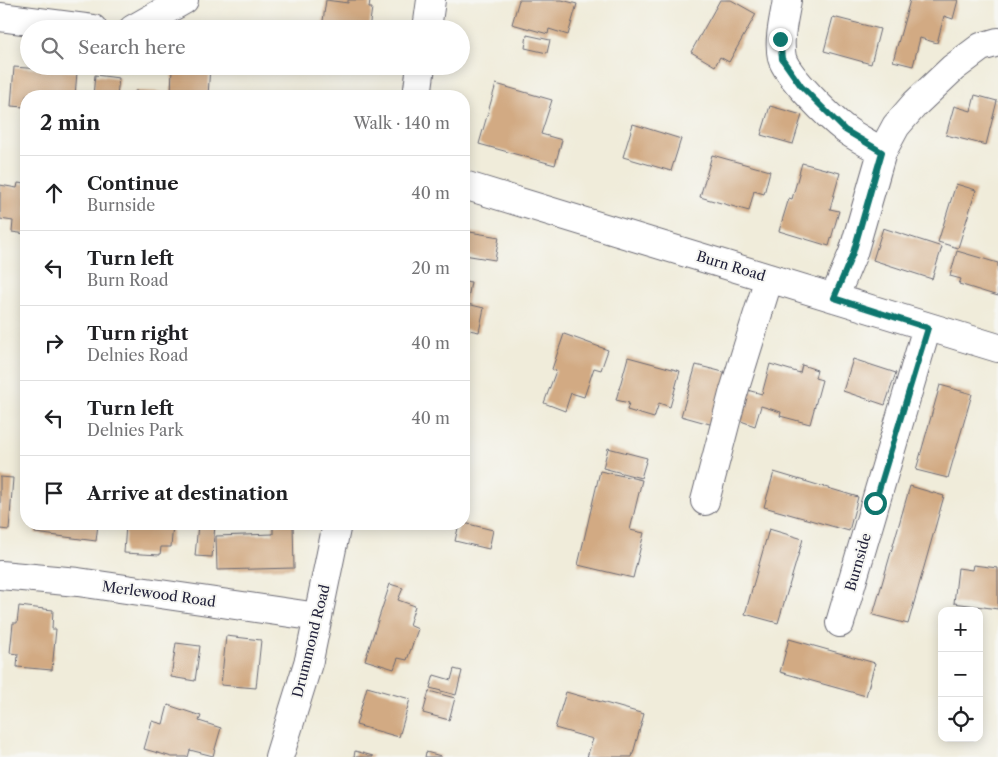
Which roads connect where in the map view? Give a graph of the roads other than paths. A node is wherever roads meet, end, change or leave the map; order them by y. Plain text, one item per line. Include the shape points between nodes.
1 (184, 0) edge
2 (431, 0) edge
3 (787, 0) edge
4 (0, 17) edge
5 (23, 20) edge
6 (149, 20) edge
7 (428, 20) edge
8 (998, 42) edge
9 (420, 75) edge
10 (418, 90) edge
11 (882, 152) junction
12 (470, 186) edge
13 (769, 278) junction
14 (834, 298) junction
15 (928, 328) junction
16 (998, 348) edge
17 (705, 501) dead end
18 (336, 530) edge
19 (0, 575) edge
20 (318, 618) junction
21 (840, 624) dead end
22 (279, 757) edge

1 - 6 street
2 - 7 street
3 - 11 street via 780,39 782,59 801,86 845,130
4 - 5 street
8 - 11 street via 981,47 914,104 896,126
9 - 10 street
11 - 14 street via 853,253
12 - 13 street, Burn Road
13 - 14 street, Burn Road
13 - 17 street via 733,394
14 - 15 street, Burn Road
15 - 16 street, Burn Road
15 - 21 street, Burnside
18 - 20 street, Drummond Road
19 - 20 street, Merlewood Road via 78,582
20 - 22 street, Drummond Road

